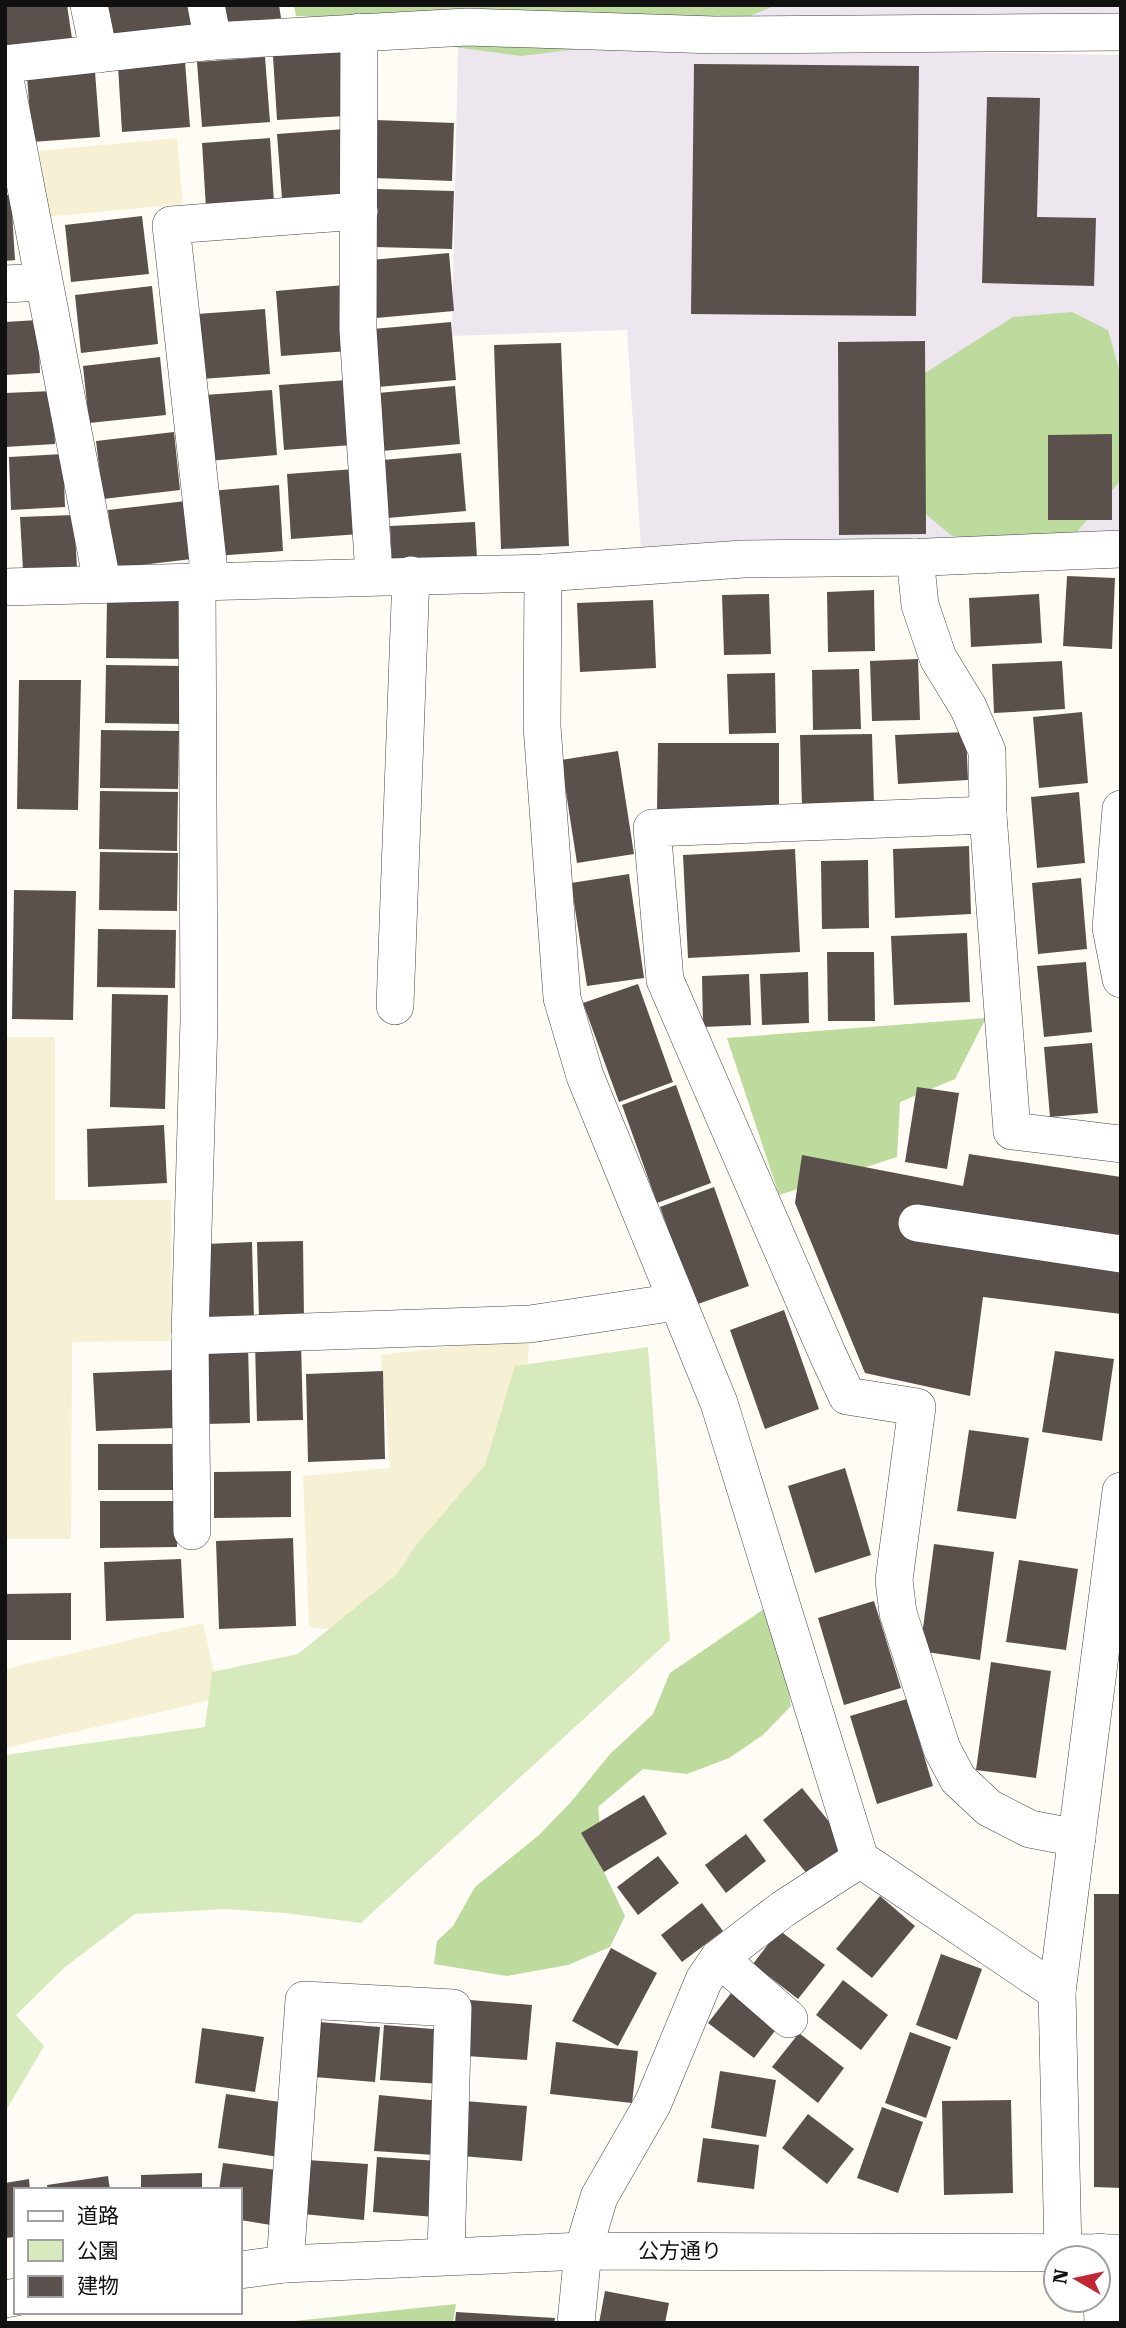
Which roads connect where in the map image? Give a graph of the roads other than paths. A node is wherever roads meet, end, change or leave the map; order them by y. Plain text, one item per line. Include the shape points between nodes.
1 (89, 5) edge
2 (206, 5) edge
3 (359, 32) junction
4 (1121, 32) edge
5 (213, 41) junction
6 (99, 54) junction
7 (5, 64) edge
8 (5, 79) edge
9 (359, 211) junction
10 (43, 282) junction
11 (5, 284) edge
12 (1121, 550) edge
13 (915, 557) junction
14 (542, 573) junction
15 (374, 575) junction
16 (411, 575) junction
17 (204, 580) junction
18 (102, 582) junction
19 (5, 587) edge
20 (1121, 809) edge
21 (988, 815) junction
22 (1121, 979) edge
23 (395, 1006) dead end
24 (1121, 1144) edge
25 (917, 1223) dead end
26 (1121, 1254) edge
27 (676, 1302) junction
28 (190, 1336) junction
29 (1121, 1491) edge
30 (192, 1531) dead end
31 (1077, 1838) junction
32 (860, 1859) junction
33 (719, 1958) junction
34 (1057, 1992) junction
35 (789, 2019) dead end
36 (1063, 2244) edge
37 (583, 2251) junction
38 (1042, 2252) edge
39 (446, 2255) junction
40 (285, 2264) junction
41 (242, 2270) edge
42 (576, 2323) edge

1 - 6 street
2 - 5 street
3 - 4 street via 467,27 715,35
3 - 5 street
3 - 9 street
5 - 6 street
6 - 7 street
8 - 10 street
9 - 15 street via 358,330
9 - 17 street via 171,225
10 - 11 street
10 - 18 street
12 - 13 street
13 - 14 street via 743,559
13 - 21 street via 920,605 938,658 968,707 987,751
14 - 16 street
14 - 27 street via 542,726 562,998 585,1076
15 - 16 street
15 - 17 street
16 - 23 street
17 - 18 street
17 - 28 street
18 - 19 street
20 - 22 street via 1111,928
21 - 24 street via 1012,1131
21 - 31 street via 652,828 662,953 665,980 847,1396 917,1408 894,1580 898,1613 942,1749 958,1779 989,1808 1030,1829
25 - 26 street
27 - 28 street via 530,1324
27 - 32 street via 719,1403
28 - 30 street
29 - 31 street
31 - 34 street
32 - 33 street
32 - 34 street
33 - 35 street
33 - 37 street via 704,1980 653,2103 599,2197
34 - 36 street
37 - 38 street, 公方通り
37 - 39 street, 公方通り
37 - 42 street
39 - 40 street, 公方通り
39 - 40 street via 453,2008 304,2000
40 - 41 street, 公方通り

